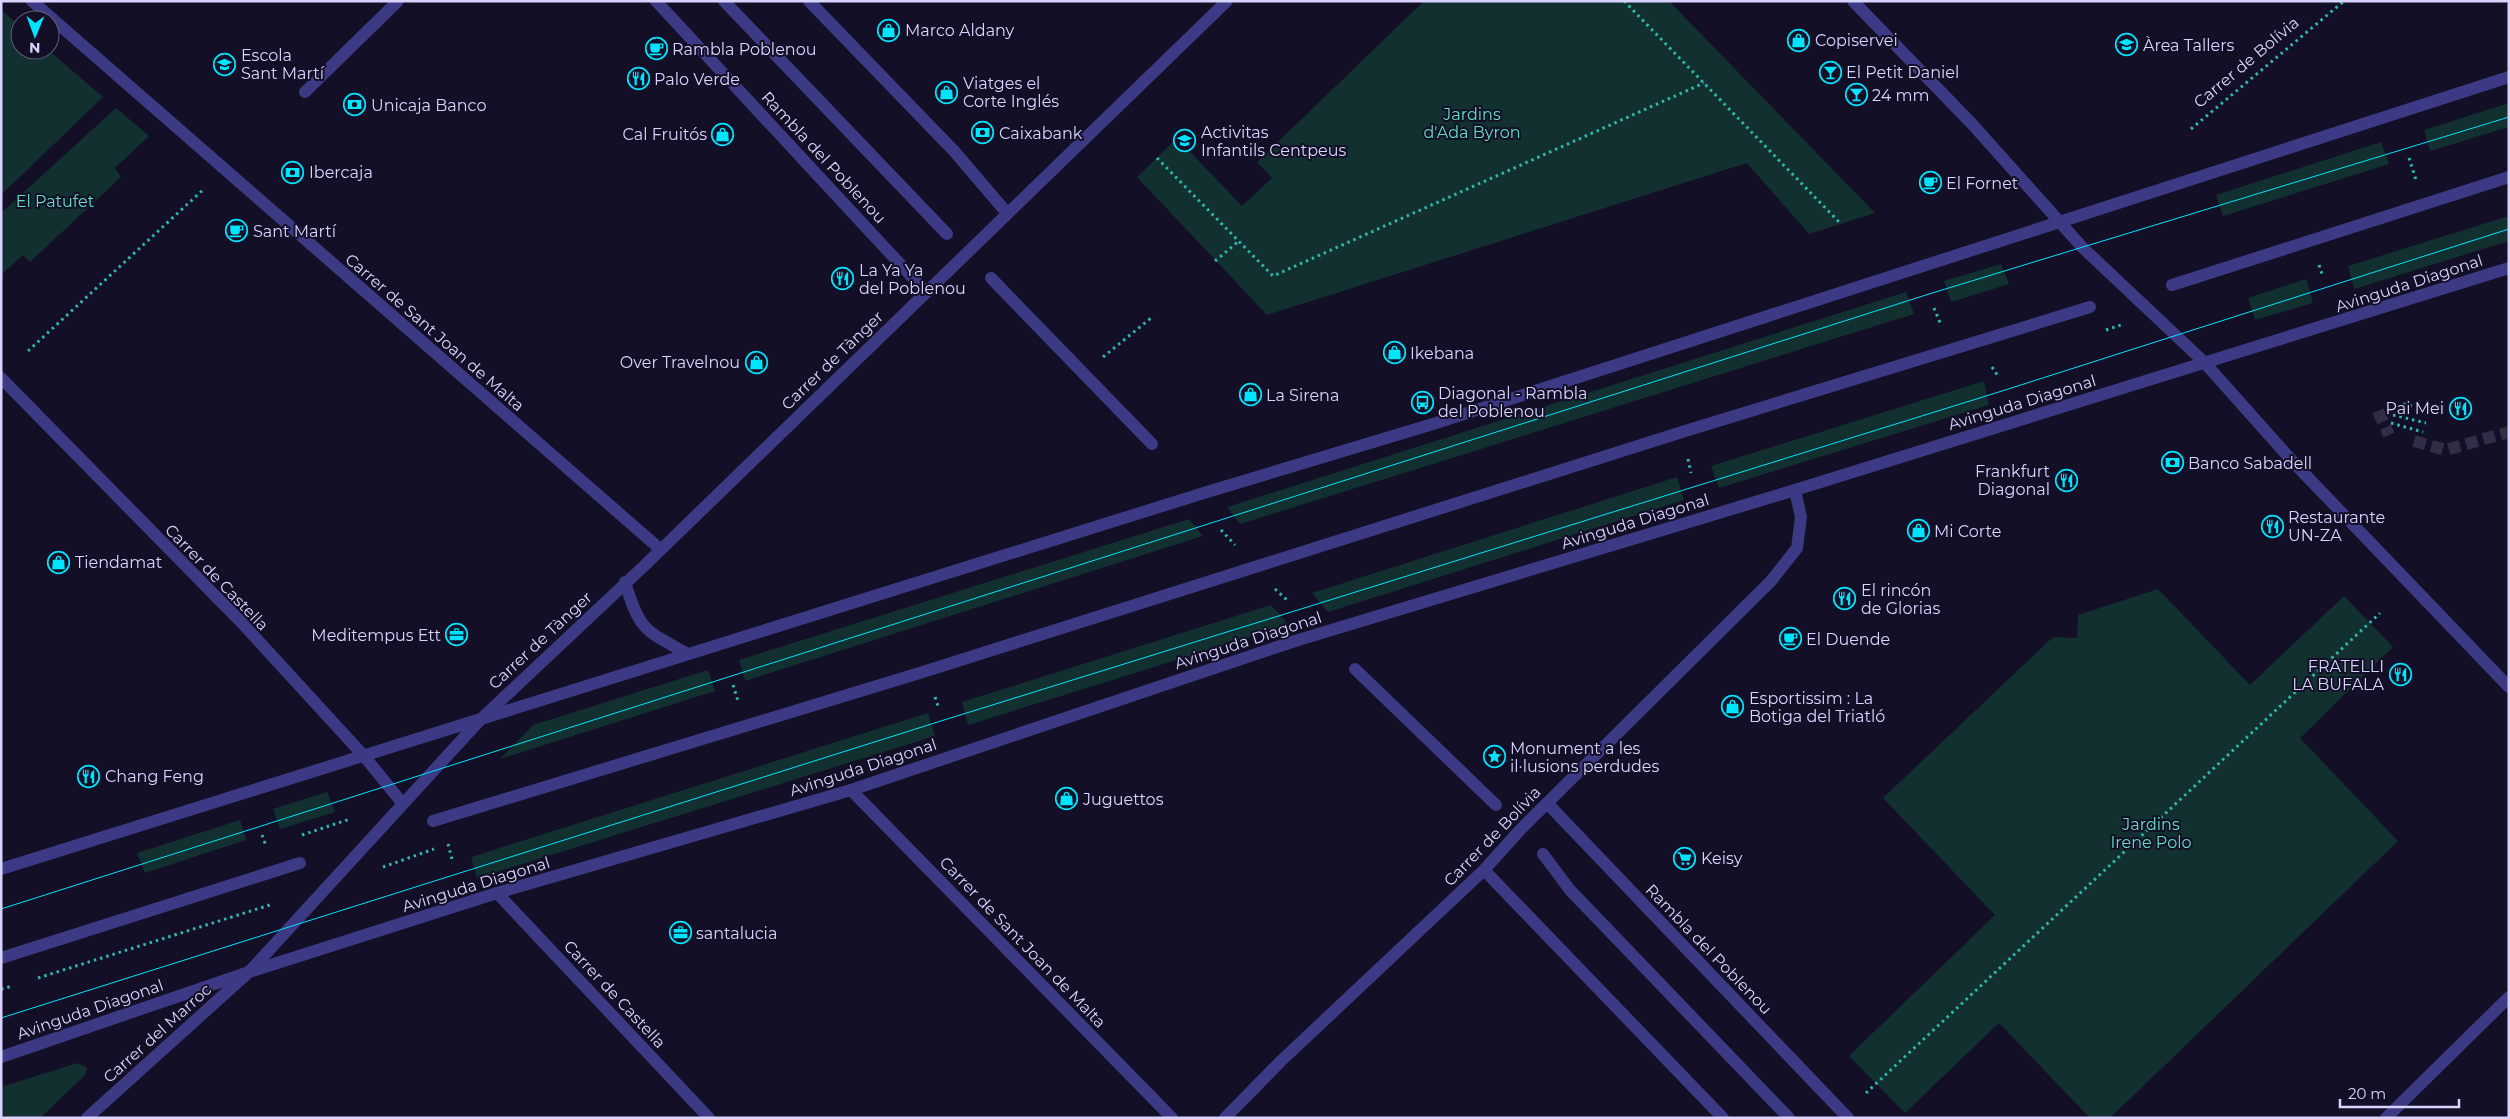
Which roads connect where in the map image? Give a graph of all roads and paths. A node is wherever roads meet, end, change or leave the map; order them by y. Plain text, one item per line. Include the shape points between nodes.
1 (32, 1) edge
2 (398, 1) edge
3 (656, 1) edge
4 (724, 1) edge
5 (809, 1) edge
6 (1227, 1) edge
7 (1624, 1) edge
8 (1853, 1) edge
9 (2344, 1) edge
10 (2509, 77) edge
11 (1704, 83) junction
12 (305, 92) dead end
13 (2191, 129) dead end
14 (1157, 158) dead end
15 (224, 170) junction
16 (2509, 177) edge
17 (1007, 213) junction
18 (2060, 222) junction
19 (1842, 224) dead end
20 (946, 234) dead end
21 (1239, 241) junction
22 (1215, 261) dead end
23 (2509, 268) edge
24 (991, 278) dead end
25 (2172, 285) dead end
26 (926, 292) junction
27 (2090, 307) dead end
28 (1151, 318) dead end
29 (28, 351) dead end
30 (2204, 362) junction
31 (1085, 375) junction
32 (1, 378) edge
33 (2403, 404) dead end
34 (2420, 408) dead end
35 (2393, 415) dead end
36 (2391, 423) dead end
37 (2426, 423) dead end
38 (2423, 432) dead end
39 (1152, 444) dead end
40 (1795, 490) junction
41 (660, 549) junction
42 (625, 582) junction
43 (2380, 614) dead end
44 (688, 654) junction
45 (1355, 669) dead end
46 (2509, 687) edge
47 (480, 720) junction
48 (364, 756) junction
49 (851, 790) junction
50 (1547, 803) junction
51 (404, 804) junction
52 (1496, 805) dead end
53 (433, 821) dead end
54 (1543, 854) dead end
55 (300, 863) dead end
56 (1, 869) edge
57 (1484, 870) junction
58 (497, 893) junction
59 (245, 912) dead end
60 (1, 958) edge
61 (249, 972) junction
62 (29, 980) dead end
63 (20, 983) dead end
64 (1, 989) edge
65 (2509, 997) edge
66 (1, 1057) edge
67 (1866, 1093) dead end
68 (87, 1118) edge
69 (709, 1118) edge
70 (1172, 1118) edge
71 (1225, 1118) edge
72 (1723, 1118) edge
73 (1789, 1118) edge
74 (1848, 1118) edge
75 (2386, 1118) edge

1 - 15 street, Carrer de Sant Joan de Malta
2 - 12 street
3 - 26 street, Rambla del Poblenou
4 - 20 street, Rambla del Poblenou
5 - 17 street via 954,151
6 - 17 street, Carrer de Tànger
7 - 11 path
8 - 18 street via 1973,125
9 - 13 path, Carrer de Bolívia
10 - 18 street
11 - 19 path
11 - 21 path via 1273,276
14 - 21 path
15 - 29 path
15 - 41 street, Carrer de Sant Joan de Malta
16 - 25 street
17 - 26 street, Carrer de Tànger
18 - 30 street via 2082,247
18 - 44 street via 1433,424
21 - 22 path
23 - 30 street, Avinguda Diagonal
24 - 31 street
26 - 41 street, Carrer de Tànger
27 - 53 street via 926,671
28 - 31 path
30 - 40 street, Avinguda Diagonal
30 - 46 street via 2294,463
31 - 39 street
32 - 48 street, Carrer de Castella via 242,623
33 - 34 path
35 - 37 path
36 - 38 path
40 - 49 street, Avinguda Diagonal via 1295,641
40 - 50 street, Carrer de Bolívia via 1801,517 1797,548 1771,580
41 - 42 street, Carrer de Tànger
42 - 44 street via 633,610 645,630
42 - 47 street, Carrer de Tànger
43 - 67 path
44 - 47 street
45 - 52 street
47 - 48 street
47 - 51 street, Carrer de Tànger
48 - 51 street, Carrer de Castella
48 - 56 street
49 - 58 street, Avinguda Diagonal
49 - 70 street, Carrer de Sant Joan de Malta
50 - 57 street, Carrer de Bolívia
50 - 74 street, Rambla del Poblenou
51 - 61 street, Carrer del Marroc
54 - 73 street via 1570,890
55 - 60 street
57 - 71 street, Carrer de Bolívia
57 - 72 street
58 - 61 street, Avinguda Diagonal
58 - 69 street, Carrer de Castella
59 - 62 path
61 - 66 street, Avinguda Diagonal
61 - 68 street, Carrer del Marroc
63 - 64 path
65 - 75 street

